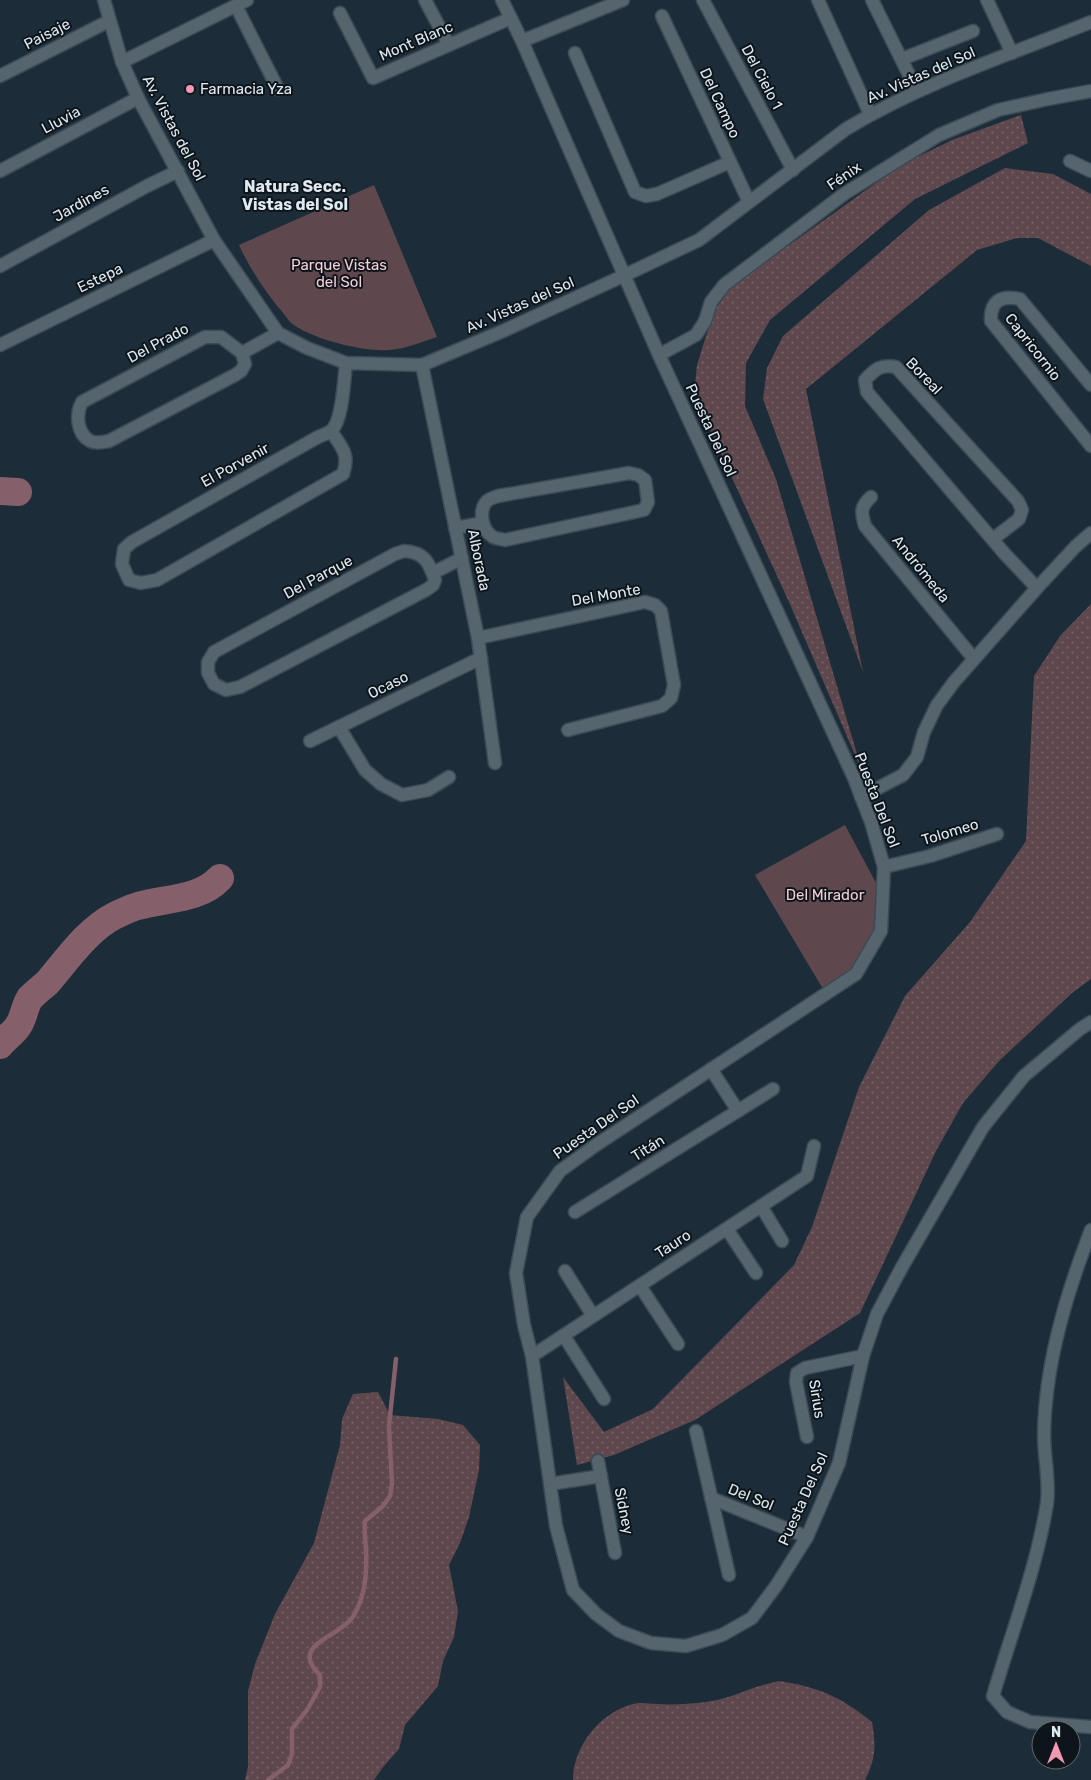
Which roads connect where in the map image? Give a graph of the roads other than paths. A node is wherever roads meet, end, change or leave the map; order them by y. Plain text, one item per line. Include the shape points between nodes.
1 (104, 0) edge
2 (425, 0) edge
3 (502, 0) edge
4 (622, 0) edge
5 (703, 0) edge
6 (818, 0) edge
7 (872, 0) edge
8 (987, 0) edge
9 (242, 3) edge
10 (340, 14) dead end
11 (662, 16) dead end
12 (511, 18) junction
13 (109, 21) junction
14 (1091, 22) edge
15 (973, 31) dead end
16 (522, 41) junction
17 (449, 45) junction
18 (575, 53) dead end
19 (1012, 53) junction
20 (902, 59) junction
21 (122, 62) junction
22 (0, 76) edge
23 (278, 89) dead end
24 (917, 91) junction
25 (1091, 91) edge
26 (138, 98) junction
27 (870, 114) junction
28 (1070, 161) dead end
29 (730, 162) junction
30 (792, 170) junction
31 (0, 171) edge
32 (178, 171) junction
33 (1091, 171) edge
34 (749, 202) junction
35 (214, 240) junction
36 (0, 266) edge
37 (624, 276) junction
38 (278, 333) junction
39 (0, 345) edge
40 (242, 354) junction
41 (659, 355) junction
42 (346, 363) junction
43 (422, 365) junction
44 (1091, 385) edge
45 (331, 431) junction
46 (1091, 446) edge
47 (870, 497) dead end
48 (483, 523) junction
49 (456, 528) junction
50 (1091, 532) edge
51 (993, 539) junction
52 (462, 558) junction
53 (433, 573) junction
54 (1037, 588) junction
55 (478, 638) junction
56 (481, 658) junction
57 (974, 659) junction
58 (339, 727) junction
59 (568, 730) dead end
60 (310, 741) dead end
61 (495, 763) dead end
62 (450, 777) dead end
63 (861, 797) junction
64 (997, 834) dead end
65 (884, 867) junction
66 (1091, 1022) edge
67 (712, 1069) junction
68 (774, 1089) dead end
69 (738, 1111) junction
70 (814, 1146) dead end
71 (761, 1206) junction
72 (575, 1212) dead end
73 (727, 1229) junction
74 (1091, 1230) edge
75 (782, 1241) dead end
76 (565, 1271) dead end
77 (756, 1273) dead end
78 (640, 1286) junction
79 (593, 1316) junction
80 (564, 1336) junction
81 (678, 1344) dead end
82 (532, 1356) junction
83 (863, 1356) junction
84 (604, 1400) dead end
85 (696, 1431) dead end
86 (807, 1438) dead end
87 (598, 1461) dead end
88 (600, 1476) junction
89 (550, 1484) junction
90 (711, 1498) junction
91 (807, 1537) junction
92 (616, 1553) dead end
93 (729, 1575) dead end
94 (1091, 1727) edge

1 - 13 street, Av. Vistas del Sol
2 - 17 street
3 - 12 street, Puesta Del Sol
4 - 16 street
5 - 30 street, Del Cielo 1
6 - 27 street
7 - 20 street
8 - 19 street
9 - 21 street
9 - 23 street
10 - 17 street, Mont Blanc via 373,78
11 - 29 street, Del Campo
12 - 16 street, Puesta Del Sol
12 - 17 street, Mont Blanc
13 - 21 street, Av. Vistas del Sol
13 - 22 street, Paisaje
14 - 19 street, Av. Vistas del Sol
15 - 20 street
16 - 37 street, Puesta Del Sol
18 - 29 street via 635,192 646,196 657,194
19 - 24 street, Av. Vistas del Sol
20 - 24 street
21 - 26 street, Av. Vistas del Sol
24 - 27 street, Av. Vistas del Sol
25 - 41 street, Fénix via 998,110 939,135 844,194 724,286 711,302 696,335
26 - 31 street, Lluvia
26 - 32 street, Av. Vistas del Sol
27 - 30 street, Av. Vistas del Sol
28 - 33 street
29 - 34 street, Del Campo
30 - 34 street, Av. Vistas del Sol
32 - 35 street, Av. Vistas del Sol
32 - 36 street, Jardines
34 - 37 street, Av. Vistas del Sol via 699,240
35 - 38 street, Av. Vistas del Sol
35 - 39 street, Estepa
37 - 41 street, Puesta Del Sol
37 - 43 street, Av. Vistas del Sol
38 - 40 street
38 - 42 street, Av. Vistas del Sol
40 - 40 street, Del Prado via 221,337 205,337 82,402 77,410 77,419 83,434 89,441 109,441 235,375 245,364
41 - 63 street, Puesta Del Sol
42 - 43 street, Av. Vistas del Sol
42 - 45 street via 338,416
43 - 49 street, Alborada
44 - 46 street, Capricornio via 1020,299 1008,296 996,302 991,321
45 - 45 street, El Porvenir via 132,542 124,549 122,564 129,580 141,583 157,580 343,474 346,453
47 - 57 street, Andrómeda via 861,514 865,526
48 - 48 street, Alborada via 495,539 505,540 644,510 648,502 645,480 629,473 498,496 485,505
48 - 49 street
49 - 52 street, Alborada
50 - 54 street
51 - 51 street, Boreal via 867,392 865,380 874,370 885,365 896,367 1018,502 1022,510 1019,519
51 - 54 street, Boreal
52 - 53 street
52 - 55 street, Alborada
53 - 53 street, Del Parque via 433,585 426,590 240,687 226,690 214,684 208,673 208,662 214,652 395,554 415,551 424,557
54 - 57 street
55 - 56 street, Alborada
55 - 59 street, Del Monte via 645,602 661,611 674,685 672,698 662,706
56 - 58 street, Ocaso
56 - 61 street, Alborada
57 - 63 street via 937,705 924,732 918,757 902,775
58 - 60 street, Ocaso
58 - 62 street via 365,770 381,784 402,795 428,790
63 - 65 street, Puesta Del Sol
64 - 65 street, Tolomeo
65 - 67 street, Puesta Del Sol via 881,931 856,974
66 - 83 street, Puesta Del Sol via 1024,1076 983,1127 877,1314
67 - 69 street
67 - 82 street, Puesta Del Sol via 560,1171 527,1217 516,1273
68 - 69 street, Titán
69 - 72 street, Titán
70 - 71 street, Tauro via 807,1176
71 - 73 street, Tauro
71 - 75 street
73 - 77 street
73 - 78 street, Tauro
74 - 94 street via 1073,1277 1050,1370 1044,1435 1048,1501 1034,1564 993,1696 1007,1712 1030,1722
76 - 79 street
78 - 79 street, Tauro
78 - 81 street
79 - 80 street, Tauro
80 - 82 street, Tauro
80 - 84 street
82 - 89 street, Puesta Del Sol
83 - 86 street, Sirius via 805,1368 798,1373 796,1382
83 - 91 street, Puesta Del Sol via 839,1463
85 - 90 street
87 - 88 street, Sidney
88 - 89 street, Sidney
88 - 92 street, Sidney
89 - 91 street, Puesta Del Sol via 556,1526 573,1590 596,1614 619,1630 651,1643 686,1646 722,1635 752,1618
90 - 91 street, Del Sol
90 - 93 street

